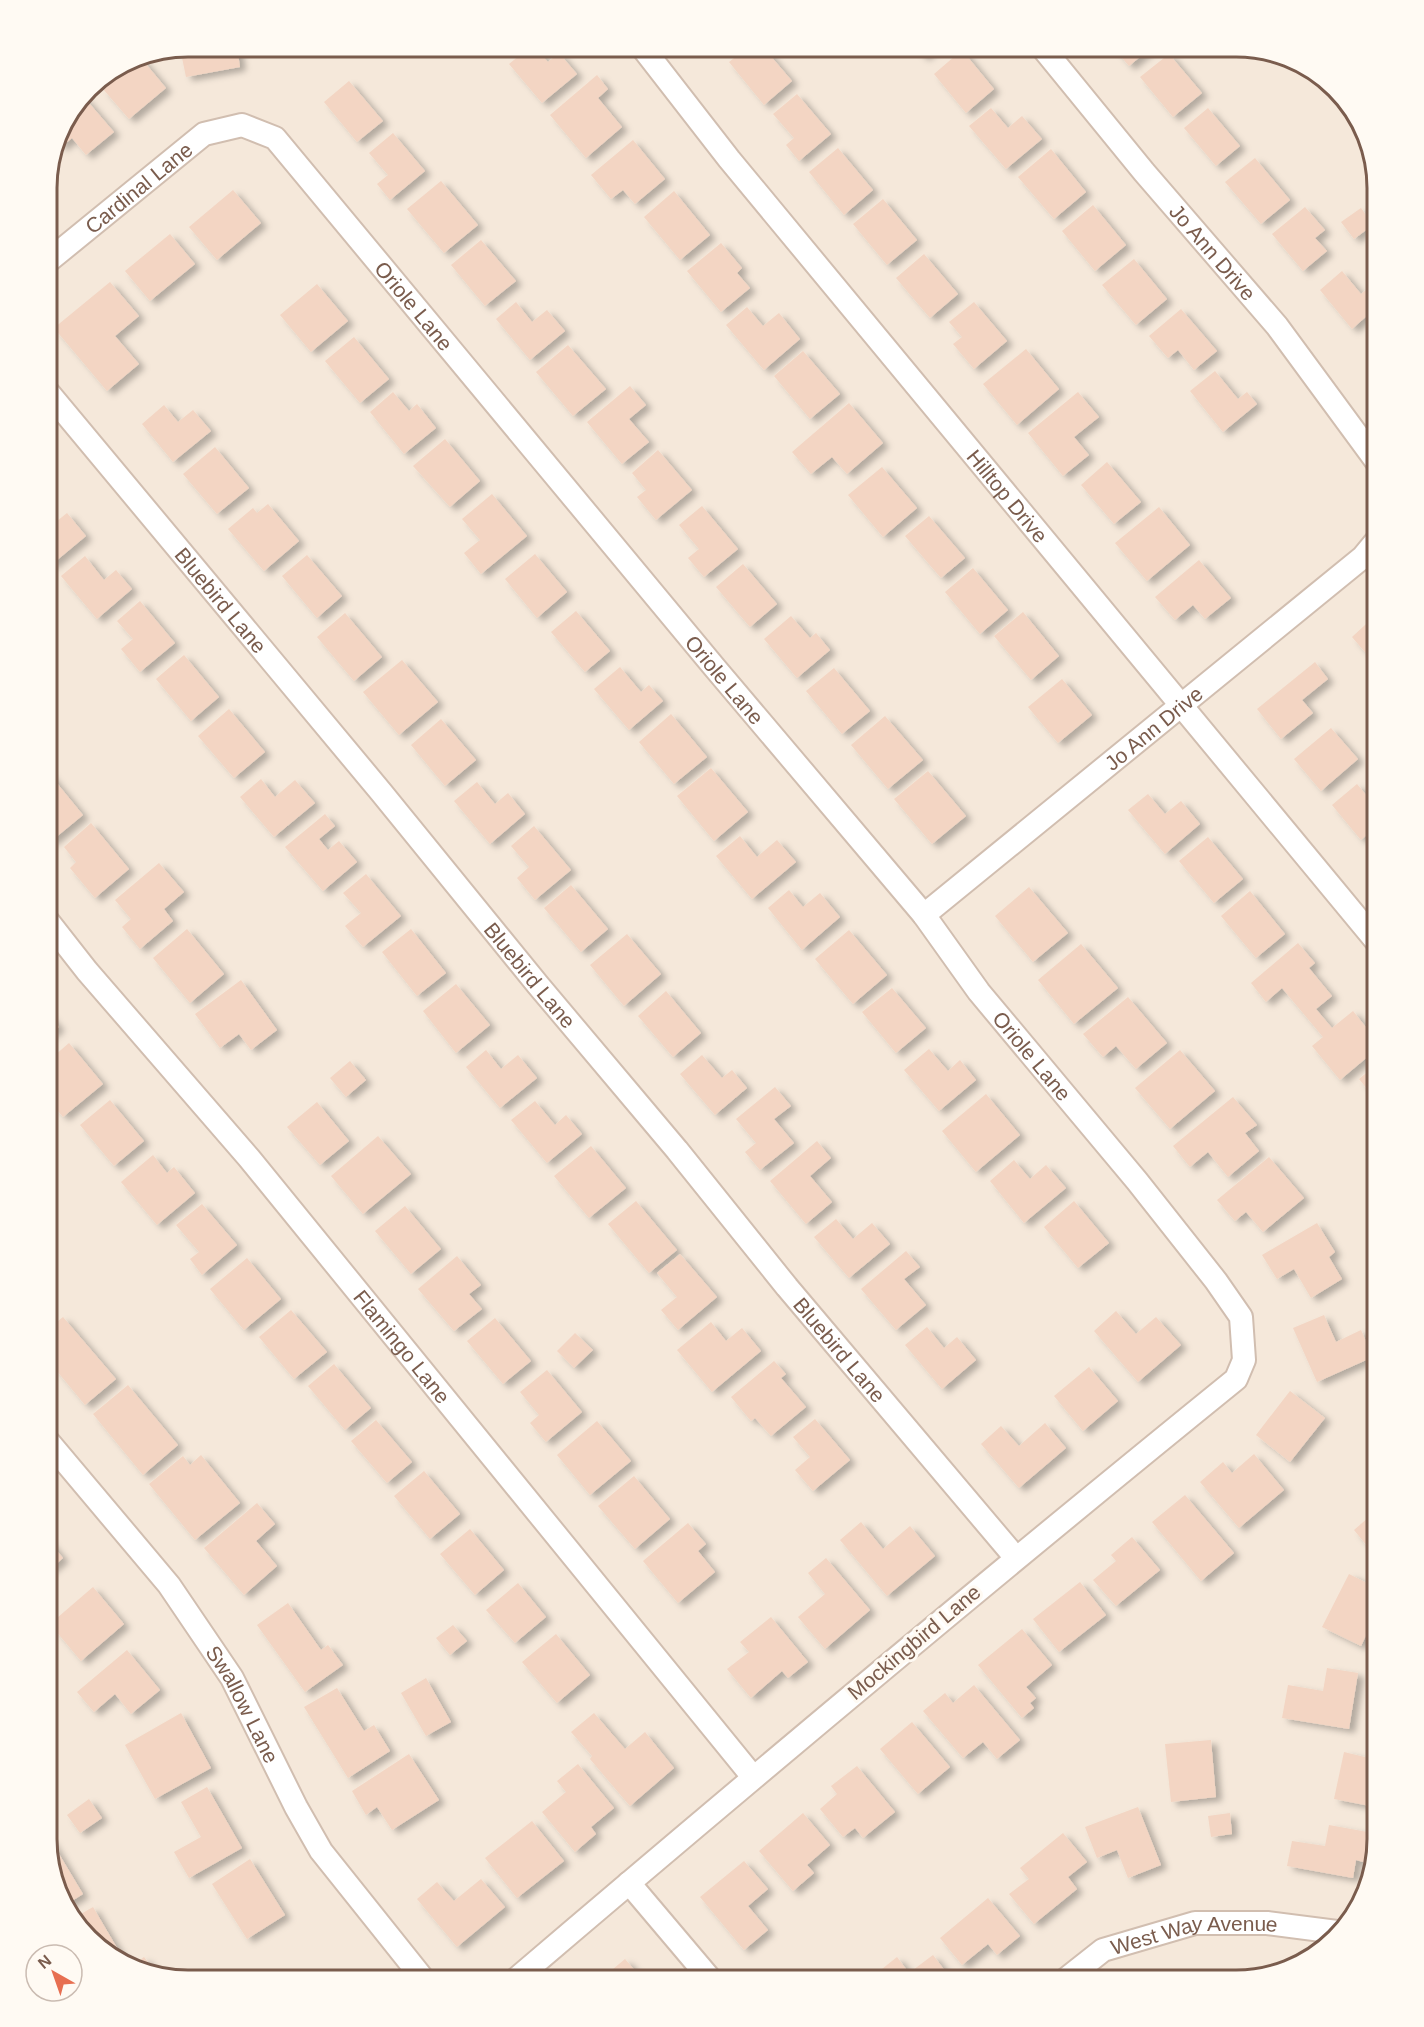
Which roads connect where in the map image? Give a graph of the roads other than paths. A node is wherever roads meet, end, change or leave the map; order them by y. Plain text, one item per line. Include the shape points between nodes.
1 (650, 57) edge
2 (1050, 57) edge
3 (204, 134) joint
4 (57, 254) edge
5 (57, 403) edge
6 (1367, 448) edge
7 (1367, 552) edge
8 (1181, 707) junction
9 (924, 915) junction
10 (1367, 930) edge
11 (57, 933) edge
12 (1216, 1281) joint
13 (57, 1452) edge
14 (1016, 1558) junction
15 (753, 1777) junction
16 (629, 1883) junction
17 (1330, 1931) edge
18 (416, 1970) edge
19 (527, 1970) edge
20 (703, 1970) edge
21 (1078, 1970) edge

1 - 8 street, Hilltop Drive via 729,159
2 - 6 street, Jo Ann Drive via 1277,326
3 - 4 street, Cardinal Lane
3 - 9 street, Oriole Lane via 242,125 275,138
5 - 14 street, Bluebird Lane via 787,1287
7 - 8 street, Jo Ann Drive
8 - 9 street, Jo Ann Drive
8 - 10 street, Hilltop Drive
9 - 12 street, Oriole Lane via 979,992
11 - 15 street, Flamingo Lane via 249,1158
12 - 14 street, Mockingbird Lane via 1241,1317 1244,1360 1236,1378
13 - 18 street, Swallow Lane via 170,1586 232,1678 321,1851
14 - 15 street, Mockingbird Lane
15 - 16 street, Mockingbird Lane
16 - 19 street, Mockingbird Lane
16 - 20 street
17 - 21 street, West Way Avenue via 1267,1923 1195,1923 1103,1950

